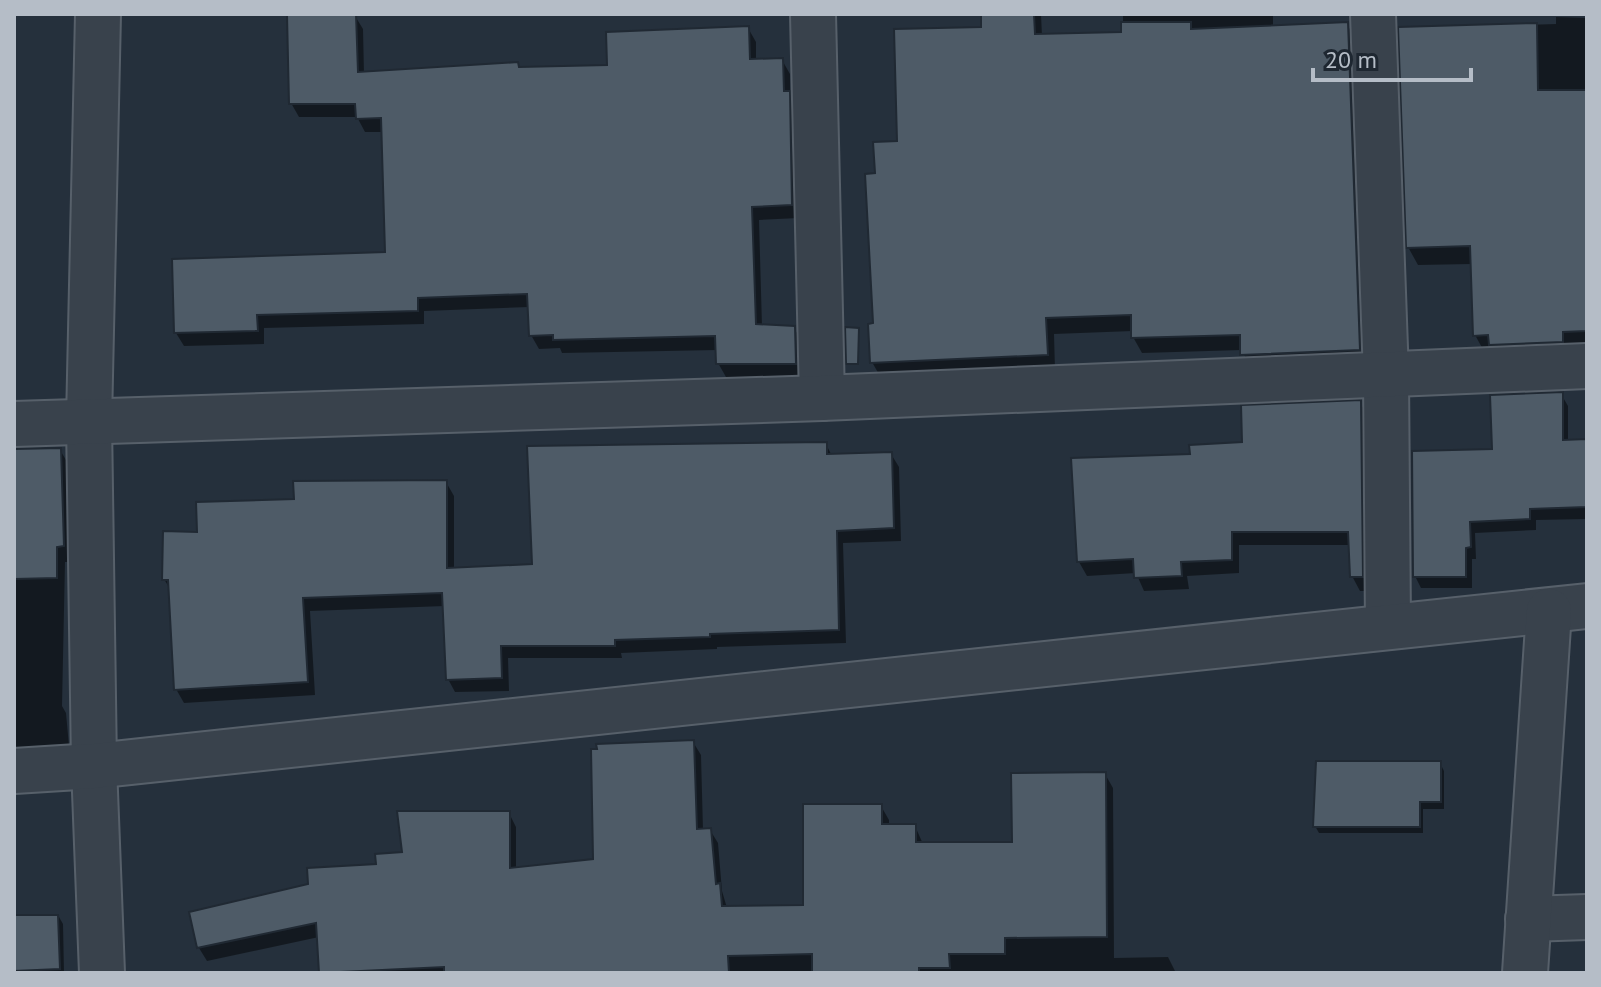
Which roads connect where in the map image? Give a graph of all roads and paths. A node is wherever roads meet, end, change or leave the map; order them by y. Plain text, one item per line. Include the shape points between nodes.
1 (98, 14) edge
2 (813, 14) edge
3 (1373, 14) edge
4 (1587, 366) edge
5 (1386, 376) junction
6 (822, 398) junction
7 (89, 421) junction
8 (14, 424) edge
9 (1568, 608) edge
10 (1388, 626) junction
11 (94, 766) junction
12 (14, 771) edge
13 (1587, 917) edge
14 (1528, 919) junction
15 (102, 973) edge
16 (1525, 973) edge

1 - 7 street
2 - 6 street
3 - 5 street
4 - 5 street
5 - 6 street
5 - 10 street
6 - 7 street
7 - 8 street
7 - 11 street
9 - 10 street
9 - 14 street
10 - 11 street
11 - 12 street
11 - 15 street
13 - 14 street
14 - 16 street

